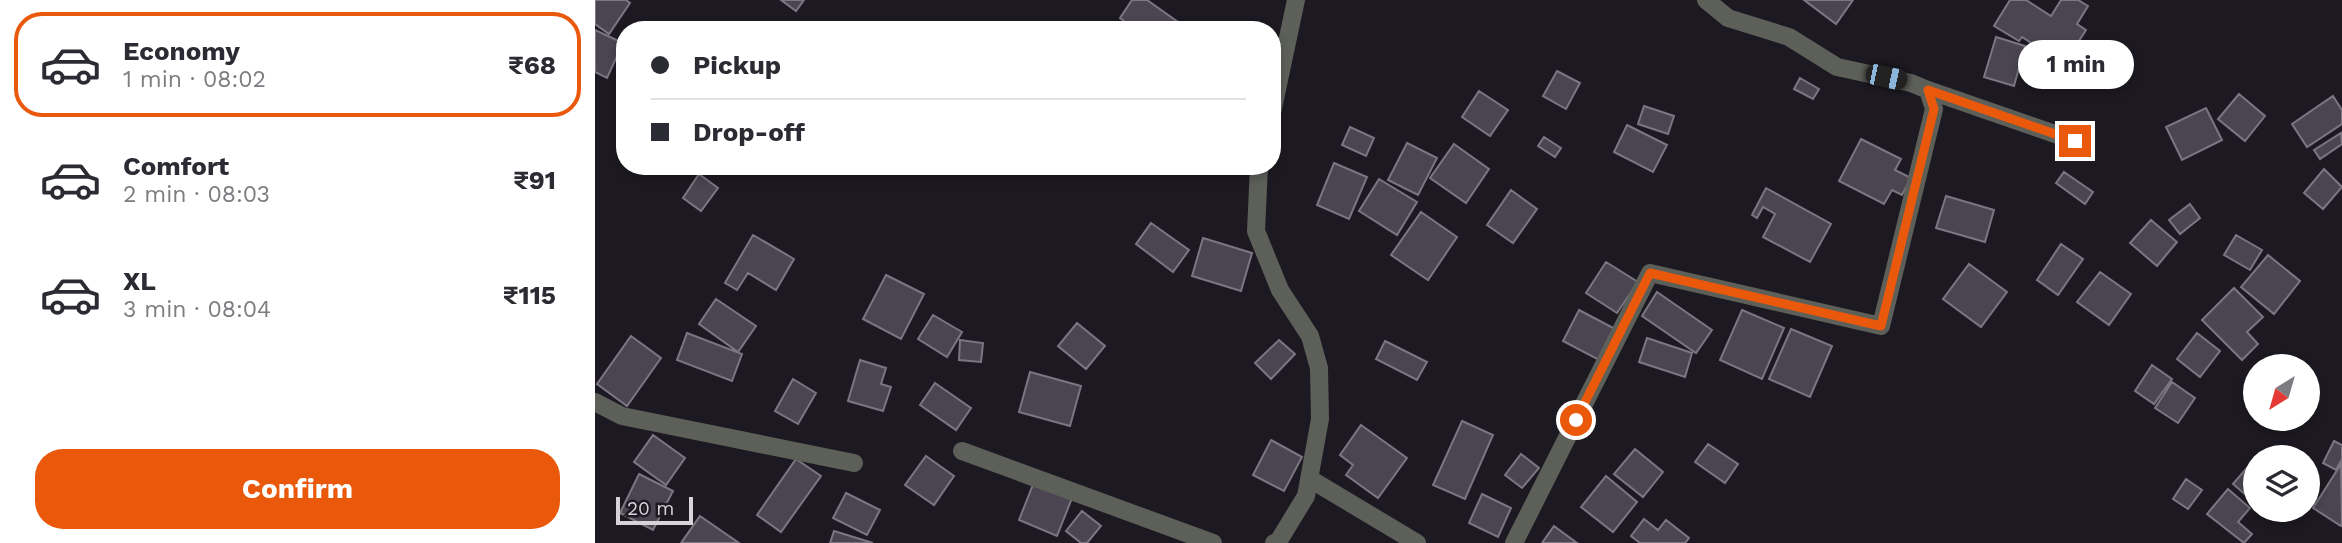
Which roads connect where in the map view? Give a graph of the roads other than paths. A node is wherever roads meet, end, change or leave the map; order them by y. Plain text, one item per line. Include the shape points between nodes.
1 (1296, 0) edge
2 (1706, 0) edge
3 (1281, 71) edge
4 (1928, 90) junction
5 (2075, 141) dead end
6 (1259, 175) edge
7 (595, 402) edge
8 (962, 450) dead end
9 (854, 463) dead end
10 (1310, 479) junction
11 (1213, 543) edge
12 (1274, 543) edge
13 (1417, 543) edge
14 (1514, 543) edge

1 - 3 street
2 - 4 street via 1728,18 1789,37 1837,67
4 - 5 street
4 - 14 street via 1934,109 1881,326 1650,273
6 - 10 street via 1256,231 1280,290 1310,336 1319,368 1320,419
7 - 9 street via 622,416
8 - 11 street
10 - 12 street via 1307,496
10 - 13 street

